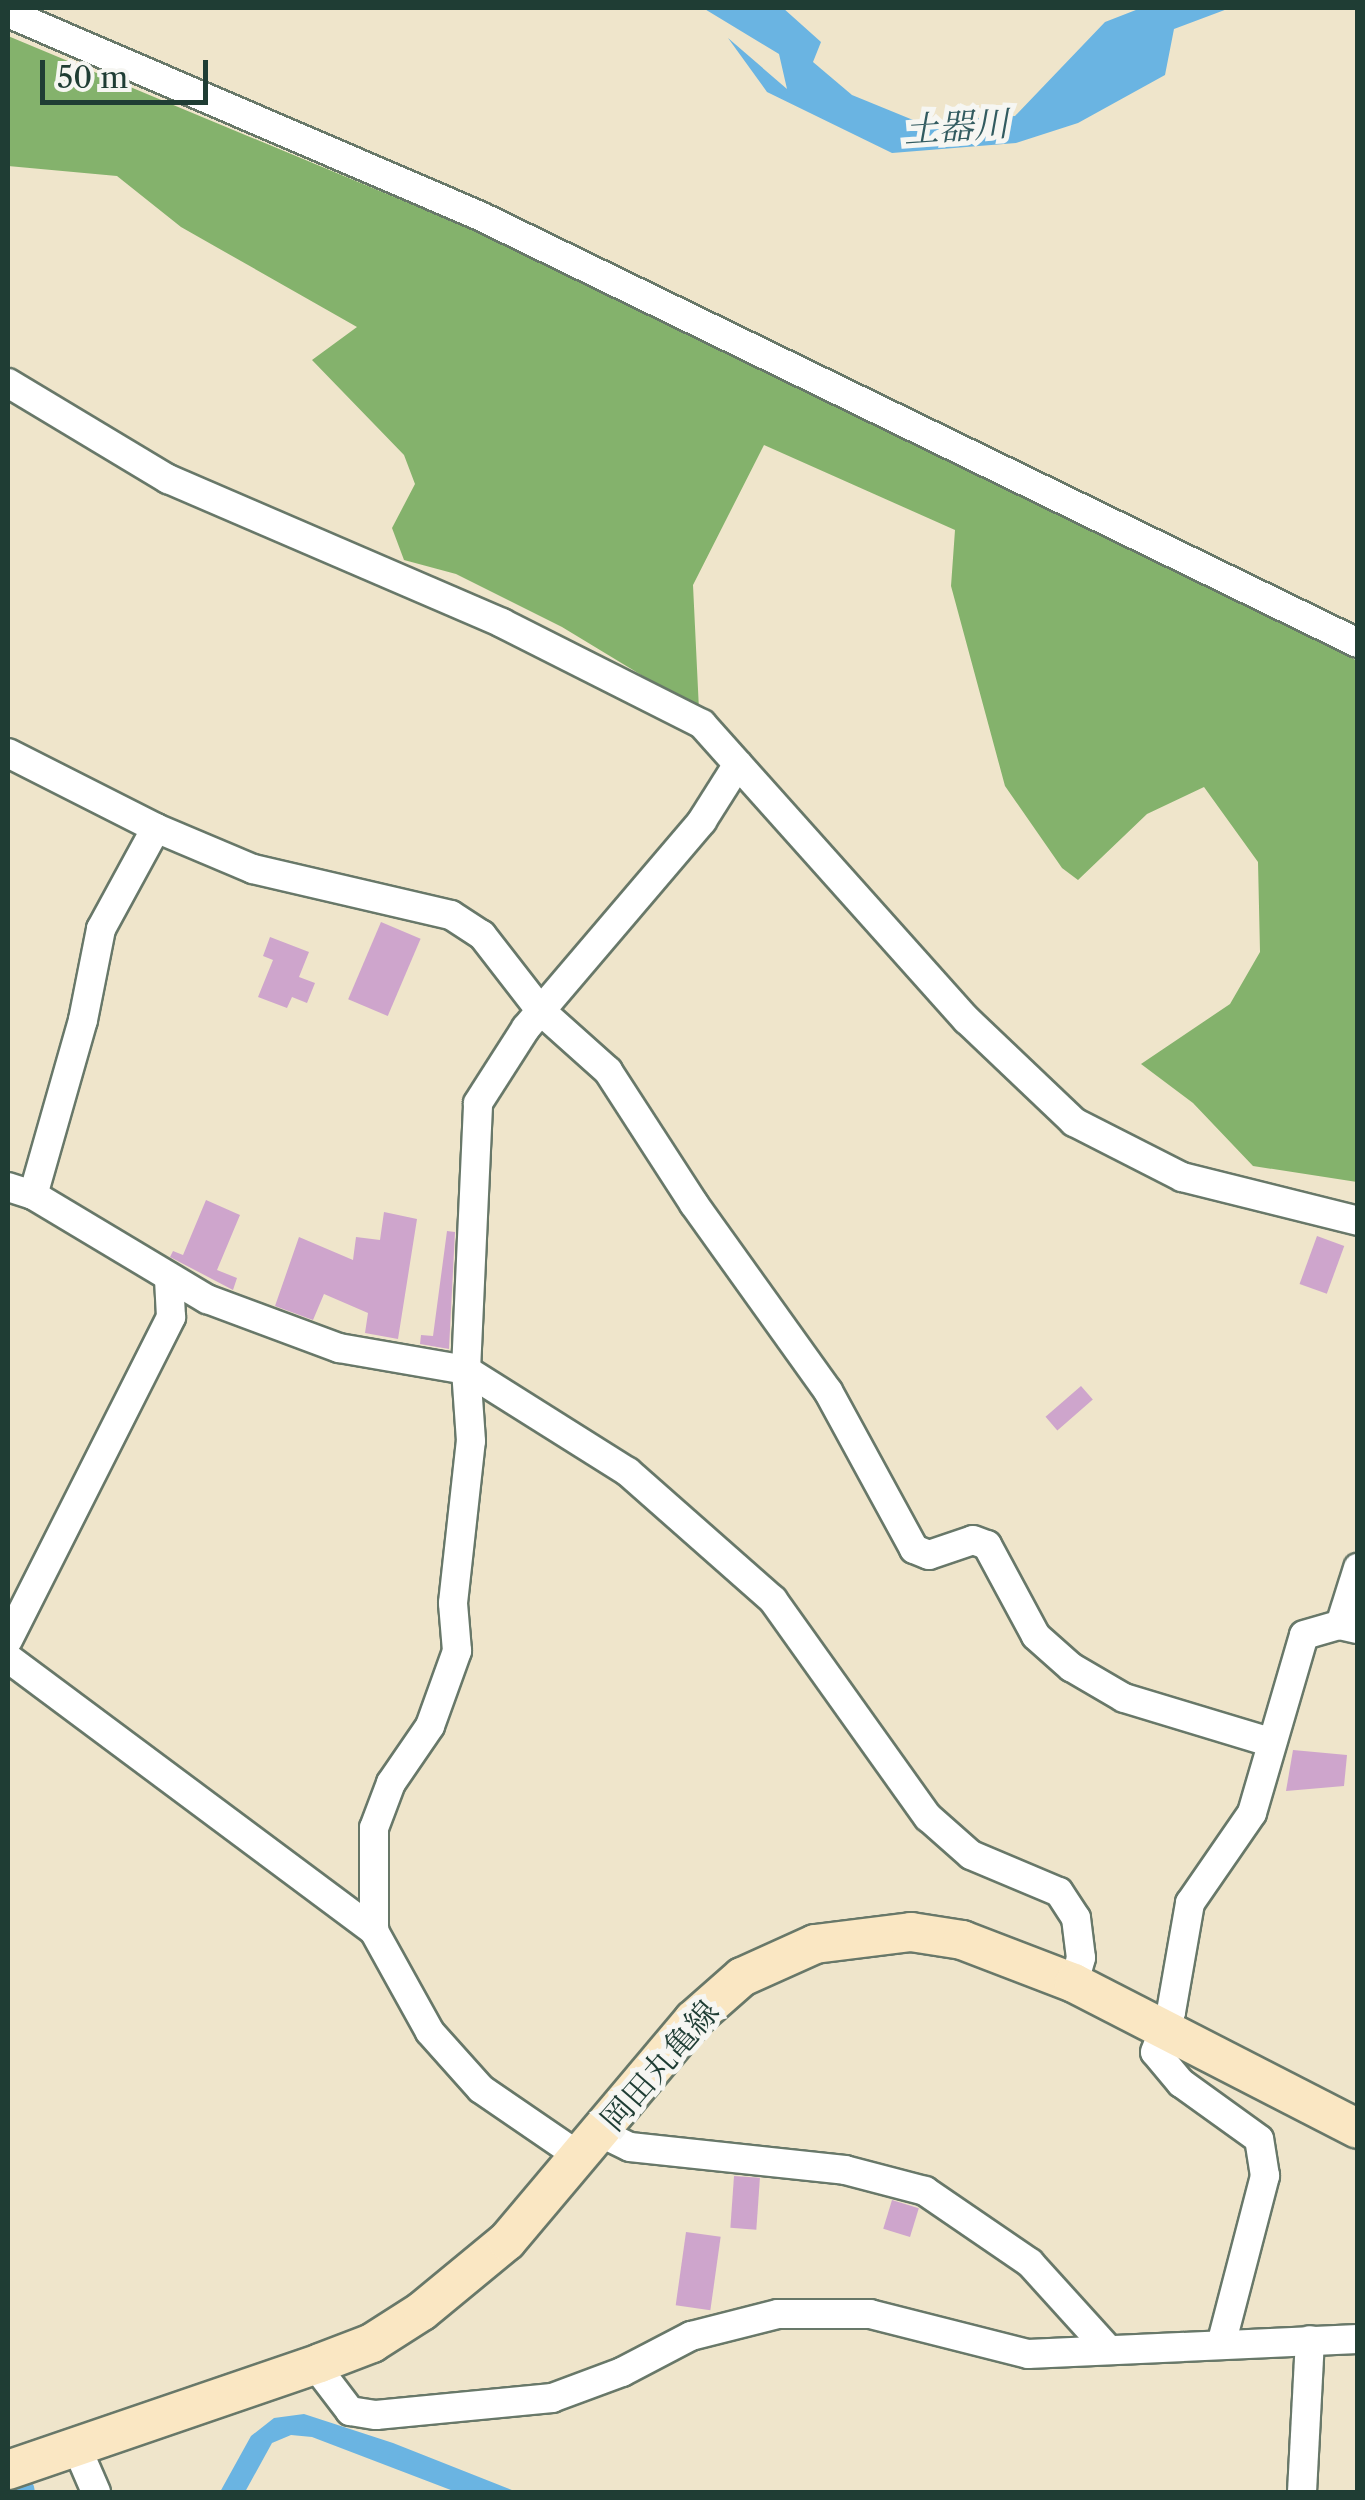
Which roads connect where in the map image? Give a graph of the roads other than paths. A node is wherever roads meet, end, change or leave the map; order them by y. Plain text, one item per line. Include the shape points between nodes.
1 (8, 13) edge
2 (8, 382) edge
3 (1358, 643) edge
4 (8, 753) edge
5 (738, 764) junction
6 (156, 828) junction
7 (541, 1011) junction
8 (20, 1191) edge
9 (1358, 1221) edge
10 (170, 1279) junction
11 (466, 1370) junction
12 (1358, 1568) edge
13 (1349, 1627) edge
14 (8, 1640) edge
15 (8, 1658) edge
16 (1270, 1742) junction
17 (374, 1931) junction
18 (1074, 1983) junction
19 (1163, 2028) junction
20 (1358, 2128) edge
21 (590, 2145) junction
22 (1358, 2338) edge
23 (1310, 2340) junction
24 (1222, 2341) junction
25 (1107, 2348) junction
26 (315, 2366) junction
27 (78, 2448) junction
28 (8, 2470) edge
29 (96, 2492) edge
30 (1302, 2492) edge

1 - 3 street via 480,216
2 - 5 street via 168,479 637,687 702,724
4 - 6 street
5 - 7 street via 702,821
5 - 9 street via 967,1020 1074,1122 1182,1177
6 - 7 street via 252,869 451,916 482,935
6 - 8 street via 101,929 83,1020
7 - 11 street via 478,1103
7 - 16 street via 608,1071 828,1391 914,1549 929,1555 973,1540 987,1545 1036,1636 1071,1667 1124,1698
8 - 10 street
10 - 11 street via 339,1348
10 - 14 street via 172,1317
11 - 17 street via 471,1441 453,1603 457,1651 430,1726 391,1783 374,1828
11 - 18 street via 628,1472 773,1600 928,1817 971,1855 1059,1892 1076,1918 1081,1958
12 - 13 street
13 - 16 street via 1304,1635
15 - 17 street
16 - 19 street via 1252,1813 1190,1903
17 - 21 street via 430,2032 480,2090
18 - 19 main road, 岡田丸亀線
18 - 21 main road, 岡田丸亀線 via 962,1940 911,1932 814,1944 742,1977 693,2020
19 - 20 main road, 岡田丸亀線
19 - 24 street via 1154,2052 1181,2083 1260,2139 1266,2176
21 - 25 street via 845,2170 924,2191 1030,2263
21 - 26 main road, 岡田丸亀線 via 507,2241 460,2282 372,2343
22 - 23 street
23 - 24 street
23 - 30 street
24 - 25 street
25 - 26 street via 1028,2354 870,2314 778,2314 691,2336 552,2398 376,2415 350,2411
26 - 27 main road, 岡田丸亀線
27 - 28 main road, 岡田丸亀線
27 - 29 street

